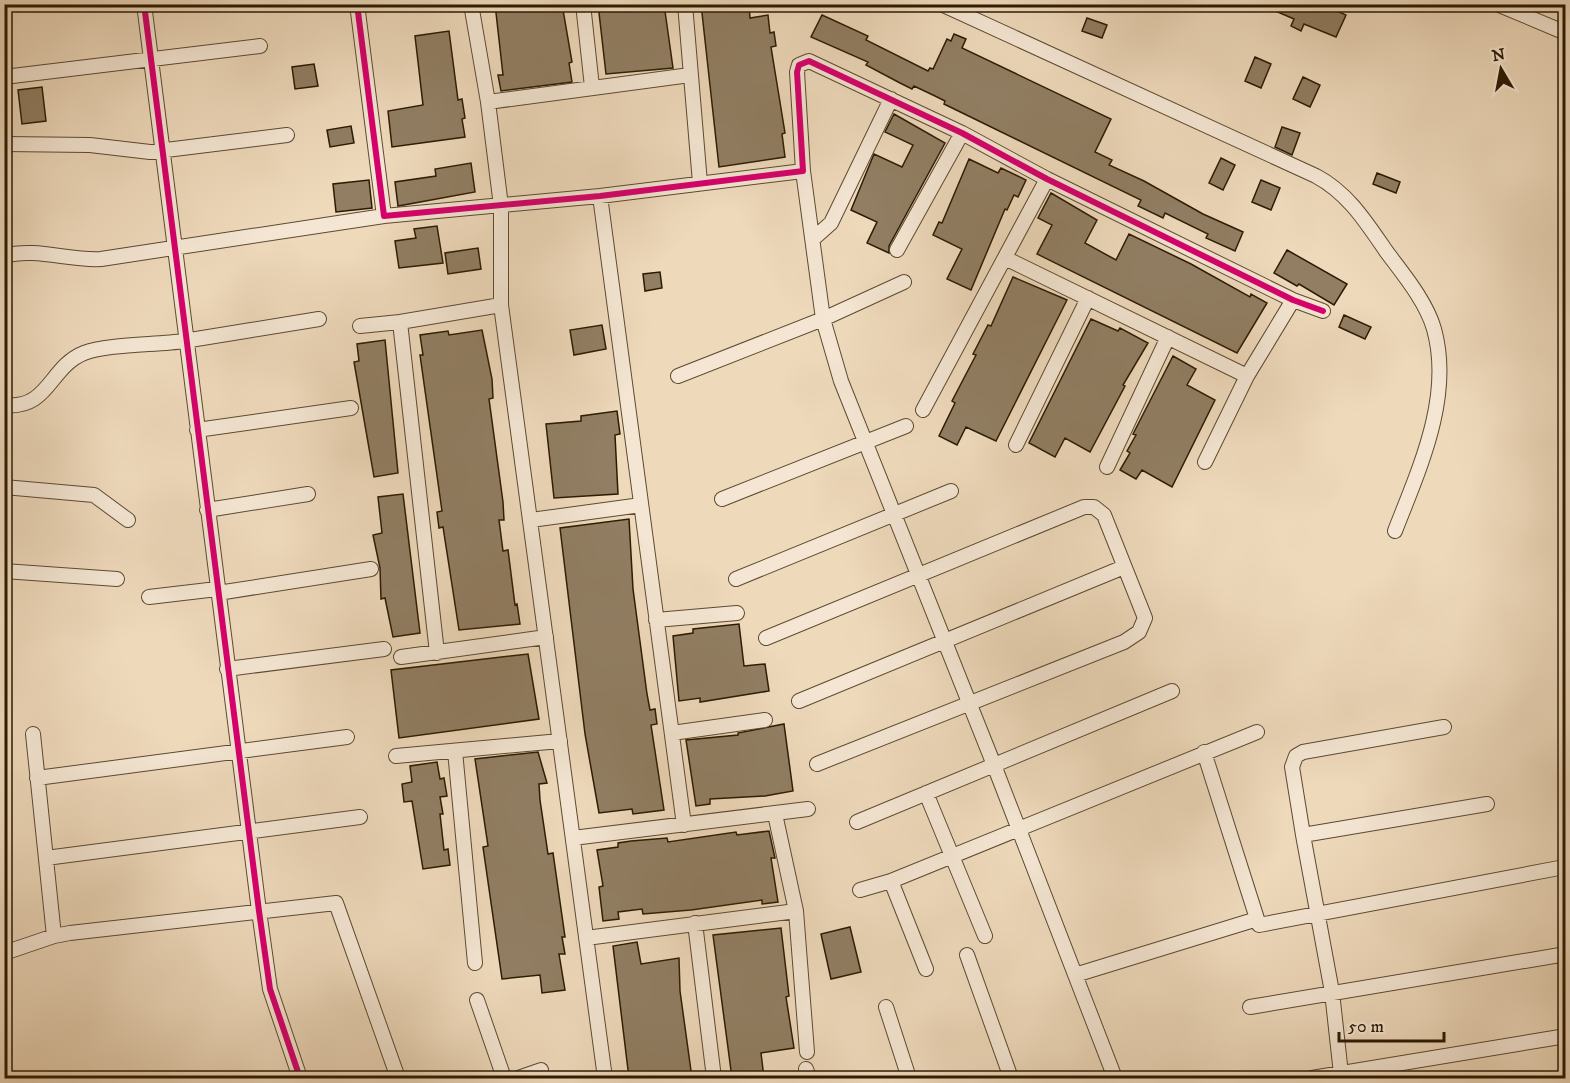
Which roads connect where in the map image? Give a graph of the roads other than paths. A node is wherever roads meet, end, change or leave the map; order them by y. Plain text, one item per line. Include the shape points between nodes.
1 (144, 4) edge
2 (357, 4) edge
3 (471, 4) edge
4 (583, 4) edge
5 (685, 4) edge
6 (941, 4) edge
7 (1497, 4) edge
8 (966, 9) edge
9 (1566, 33) edge
10 (260, 46) dead end
11 (150, 60) junction
12 (690, 75) junction
13 (4, 77) edge
14 (592, 87) junction
15 (891, 99) junction
16 (488, 102) junction
17 (962, 133) junction
18 (287, 135) dead end
19 (4, 144) edge
20 (162, 151) junction
21 (803, 171) junction
22 (1047, 179) junction
23 (700, 183) junction
24 (600, 196) junction
25 (501, 206) junction
26 (384, 216) junction
27 (813, 239) junction
28 (173, 249) junction
29 (897, 250) dead end
30 (4, 256) edge
31 (1005, 258) junction
32 (904, 282) dead end
33 (1088, 298) junction
34 (1293, 300) junction
35 (501, 305) junction
36 (1323, 311) dead end
37 (319, 319) dead end
38 (823, 319) junction
39 (400, 321) junction
40 (360, 326) dead end
41 (1167, 337) junction
42 (185, 340) junction
43 (678, 376) dead end
44 (1247, 376) junction
45 (4, 405) edge
46 (351, 408) dead end
47 (923, 410) dead end
48 (906, 426) dead end
49 (197, 430) junction
50 (867, 442) junction
51 (1016, 445) dead end
52 (1205, 462) dead end
53 (1107, 467) dead end
54 (4, 487) edge
55 (951, 490) dead end
56 (308, 494) dead end
57 (722, 499) dead end
58 (641, 505) junction
59 (207, 510) junction
60 (894, 512) junction
61 (128, 520) dead end
62 (531, 520) junction
63 (1395, 531) dead end
64 (1124, 567) junction
65 (371, 569) dead end
66 (4, 571) edge
67 (919, 576) junction
68 (117, 579) dead end
69 (736, 579) dead end
70 (217, 591) junction
71 (149, 597) dead end
72 (738, 613) dead end
73 (656, 620) junction
74 (546, 637) junction
75 (766, 638) dead end
76 (945, 642) junction
77 (384, 649) dead end
78 (437, 652) junction
79 (401, 657) dead end
80 (227, 669) junction
81 (1172, 692) dead end
82 (799, 700) dead end
83 (970, 704) junction
84 (765, 720) dead end
85 (1444, 727) dead end
86 (1257, 732) dead end
87 (672, 733) junction
88 (33, 734) dead end
89 (347, 737) dead end
90 (560, 741) junction
91 (454, 751) junction
92 (238, 752) junction
93 (1204, 752) junction
94 (396, 756) dead end
95 (817, 764) dead end
96 (994, 765) junction
97 (37, 778) junction
98 (926, 793) junction
99 (1487, 804) dead end
100 (808, 809) dead end
101 (775, 813) junction
102 (360, 817) dead end
103 (857, 822) dead end
104 (684, 825) junction
105 (1018, 828) junction
106 (249, 831) junction
107 (1304, 836) junction
108 (573, 838) junction
109 (952, 855) junction
110 (46, 858) junction
111 (1559, 868) dead end
112 (891, 881) junction
113 (860, 890) dead end
114 (259, 911) junction
115 (796, 911) junction
116 (1319, 914) junction
117 (1257, 919) junction
118 (695, 923) junction
119 (54, 936) junction
120 (985, 936) dead end
121 (586, 938) junction
122 (4, 953) edge
123 (1566, 954) edge
124 (967, 955) dead end
125 (475, 963) dead end
126 (926, 969) dead end
127 (1075, 975) junction
128 (1332, 993) junction
129 (477, 1000) dead end
130 (886, 1007) dead end
131 (1250, 1007) dead end
132 (1566, 1036) edge
133 (807, 1052) dead end
134 (541, 1070) dead end
135 (1341, 1074) junction
136 (300, 1078) edge
137 (398, 1078) edge
138 (504, 1078) edge
139 (518, 1078) edge
140 (605, 1078) edge
141 (714, 1078) edge
142 (909, 1078) edge
143 (1011, 1078) edge
144 (1115, 1078) edge
145 (1312, 1078) edge

1 - 11 street
2 - 26 street
3 - 16 street
4 - 14 street
5 - 12 street
6 - 8 street
7 - 9 street
8 - 63 street via 1316,176 1348,199 1415,292 1434,328 1439,368 1435,413 1424,457
10 - 11 street
11 - 13 street
11 - 20 street
12 - 14 street
12 - 23 street
14 - 16 street
15 - 17 street
15 - 21 street via 808,61 799,65
15 - 27 street via 831,223
16 - 25 street
17 - 22 street
17 - 29 street
18 - 20 street
19 - 20 street
20 - 28 street
21 - 23 street
21 - 27 street
22 - 31 street
22 - 34 street
23 - 24 street
24 - 25 street
24 - 58 street
25 - 26 street
25 - 35 street
26 - 28 street
27 - 38 street
28 - 30 street via 101,259 23,252
28 - 42 street
31 - 33 street
31 - 47 street
32 - 38 street
33 - 41 street
33 - 51 street
34 - 36 street
34 - 44 street
35 - 39 street
35 - 62 street
37 - 42 street
38 - 43 street
38 - 50 street via 841,381
39 - 40 street
39 - 78 street
41 - 44 street
41 - 53 street
42 - 45 street via 87,352 66,363 37,399 26,405
42 - 49 street
44 - 52 street
46 - 49 street
48 - 50 street
49 - 59 street
50 - 57 street
50 - 60 street
54 - 61 street via 94,495
55 - 60 street
56 - 59 street
58 - 62 street
58 - 73 street
59 - 70 street
60 - 67 street
60 - 69 street
62 - 74 street
64 - 67 street via 1104,515 1089,506
64 - 76 street
64 - 83 street via 1145,618 1139,632 1124,642
65 - 70 street
66 - 68 street
67 - 75 street
67 - 76 street
70 - 71 street
70 - 80 street
72 - 73 street
73 - 87 street
74 - 78 street
74 - 90 street
76 - 82 street
76 - 83 street
77 - 80 street
78 - 79 street
80 - 92 street
81 - 96 street
83 - 95 street
83 - 96 street
84 - 87 street
85 - 107 street via 1296,756 1292,767
86 - 93 street
87 - 104 street
88 - 97 street
89 - 92 street
90 - 91 street
90 - 108 street
91 - 94 street
91 - 125 street
92 - 97 street
92 - 106 street
93 - 105 street
93 - 117 street
96 - 98 street
96 - 105 street
97 - 110 street
98 - 103 street
98 - 109 street
99 - 107 street
100 - 101 street
101 - 104 street
101 - 115 street
102 - 106 street
104 - 108 street
105 - 109 street
105 - 127 street
106 - 110 street
106 - 114 street
107 - 116 street
108 - 121 street
109 - 112 street
109 - 120 street
110 - 119 street
111 - 116 street
112 - 113 street
112 - 126 street
114 - 119 street
114 - 136 street via 270,989
114 - 137 street via 336,903
115 - 118 street
115 - 133 street
116 - 117 street via 1259,926
116 - 128 street
117 - 127 street
118 - 121 street
118 - 141 street
119 - 122 street
121 - 140 street
123 - 128 street
124 - 143 street
127 - 144 street
128 - 131 street
128 - 135 street
129 - 138 street
130 - 142 street
132 - 135 street
134 - 139 street
135 - 145 street

